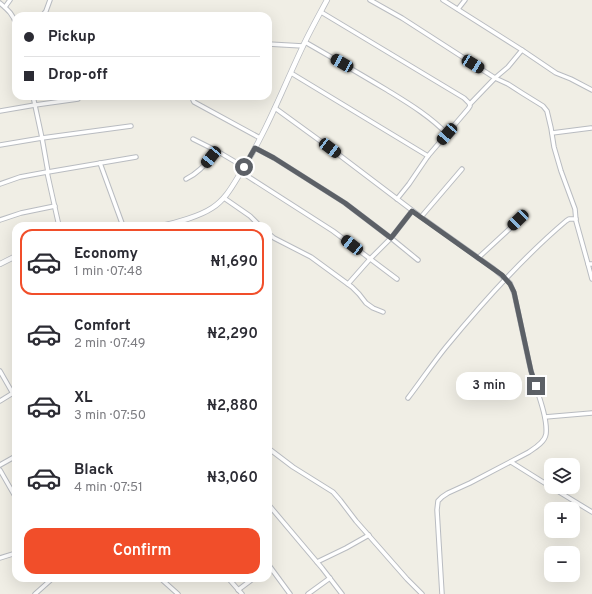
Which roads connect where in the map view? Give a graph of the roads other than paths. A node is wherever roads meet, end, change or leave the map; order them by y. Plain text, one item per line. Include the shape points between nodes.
1 (10, 0) edge
2 (50, 0) edge
3 (327, 0) edge
4 (370, 0) edge
5 (443, 0) edge
6 (465, 0) edge
7 (0, 3) edge
8 (5, 7) junction
9 (458, 9) junction
10 (45, 12) edge
11 (321, 12) junction
12 (12, 15) edge
13 (272, 44) edge
14 (304, 44) junction
15 (522, 50) junction
16 (291, 73) junction
17 (495, 78) junction
18 (592, 90) edge
19 (33, 100) edge
20 (78, 100) dead end
21 (193, 100) edge
22 (470, 104) junction
23 (34, 105) junction
24 (274, 108) junction
25 (0, 111) edge
26 (132, 126) dead end
27 (591, 128) dead end
28 (552, 133) junction
29 (447, 134) junction
30 (42, 138) junction
31 (260, 138) junction
32 (193, 139) dead end
33 (0, 145) edge
34 (255, 148) junction
35 (217, 151) junction
36 (428, 156) junction
37 (136, 157) dead end
38 (100, 163) junction
39 (462, 169) dead end
40 (243, 170) junction
41 (48, 172) junction
42 (186, 179) dead end
43 (0, 184) edge
44 (224, 198) junction
45 (397, 199) junction
46 (55, 206) junction
47 (412, 211) junction
48 (421, 217) junction
49 (576, 219) junction
50 (0, 220) edge
51 (518, 220) dead end
52 (58, 222) edge
53 (122, 222) edge
54 (176, 222) edge
55 (256, 222) edge
56 (272, 236) edge
57 (391, 238) junction
58 (12, 258) edge
59 (370, 258) junction
60 (478, 258) junction
61 (418, 260) dead end
62 (0, 264) edge
63 (590, 264) edge
64 (505, 278) junction
65 (396, 279) dead end
66 (592, 279) edge
67 (348, 284) junction
68 (384, 312) dead end
69 (0, 371) edge
70 (12, 391) edge
71 (12, 394) edge
72 (408, 398) dead end
73 (0, 401) edge
74 (592, 413) edge
75 (544, 417) junction
76 (272, 451) edge
77 (12, 458) edge
78 (511, 462) junction
79 (0, 465) edge
80 (0, 470) edge
81 (544, 483) edge
82 (12, 491) edge
83 (562, 494) edge
84 (272, 509) edge
85 (592, 512) edge
86 (369, 535) junction
87 (12, 554) edge
88 (0, 558) edge
89 (317, 562) junction
90 (272, 571) edge
91 (330, 578) junction
92 (48, 582) edge
93 (164, 582) edge
94 (231, 582) edge
95 (249, 582) edge
96 (238, 590) junction
97 (35, 594) edge
98 (178, 594) edge
99 (242, 594) edge
100 (290, 594) edge
101 (308, 594) edge
102 (342, 594) edge
103 (422, 594) edge
104 (442, 594) edge

1 - 8 street
2 - 10 street
3 - 11 street
4 - 17 street
5 - 9 street
6 - 9 street
7 - 8 street
8 - 12 street
9 - 15 street
11 - 14 street
11 - 22 street via 468,100
13 - 14 street
14 - 16 street
14 - 29 street via 342,63 404,101 438,124
15 - 17 street
15 - 18 street via 556,73
16 - 24 street
16 - 36 street
17 - 22 street
17 - 28 street via 543,106 547,111
19 - 23 street
20 - 23 street
21 - 31 street
22 - 29 street
23 - 25 street
23 - 30 street
24 - 31 street
24 - 45 street
26 - 30 street
27 - 28 street
28 - 49 street via 560,171
29 - 36 street
30 - 33 street
30 - 41 street
31 - 34 street
32 - 35 street
34 - 40 street
34 - 57 street via 345,203
35 - 40 street
35 - 42 street via 203,167
36 - 45 street
37 - 38 street
38 - 41 street
38 - 53 street
39 - 48 street
40 - 44 street
40 - 59 street
41 - 43 street
41 - 46 street
44 - 54 street via 205,212
44 - 55 street
45 - 47 street
46 - 50 street
46 - 52 street
47 - 48 street
47 - 57 street
48 - 60 street
49 - 63 street
49 - 64 street via 570,219 556,229
51 - 60 street
56 - 67 street via 311,257
57 - 59 street
57 - 61 street
58 - 62 street
59 - 65 street
59 - 67 street
60 - 64 street
63 - 66 street
64 - 72 street via 445,348
64 - 75 street via 514,292
67 - 68 street via 366,304
69 - 70 street
71 - 73 street
74 - 75 street
75 - 78 street via 546,433 543,440
76 - 86 street via 333,492
77 - 79 street
78 - 81 street
78 - 104 street via 448,493 438,501
80 - 82 street
83 - 85 street
84 - 89 street
86 - 89 street
86 - 103 street
87 - 88 street
89 - 91 street
90 - 100 street
91 - 101 street
91 - 102 street
92 - 97 street
93 - 98 street
94 - 96 street
95 - 96 street
96 - 99 street

